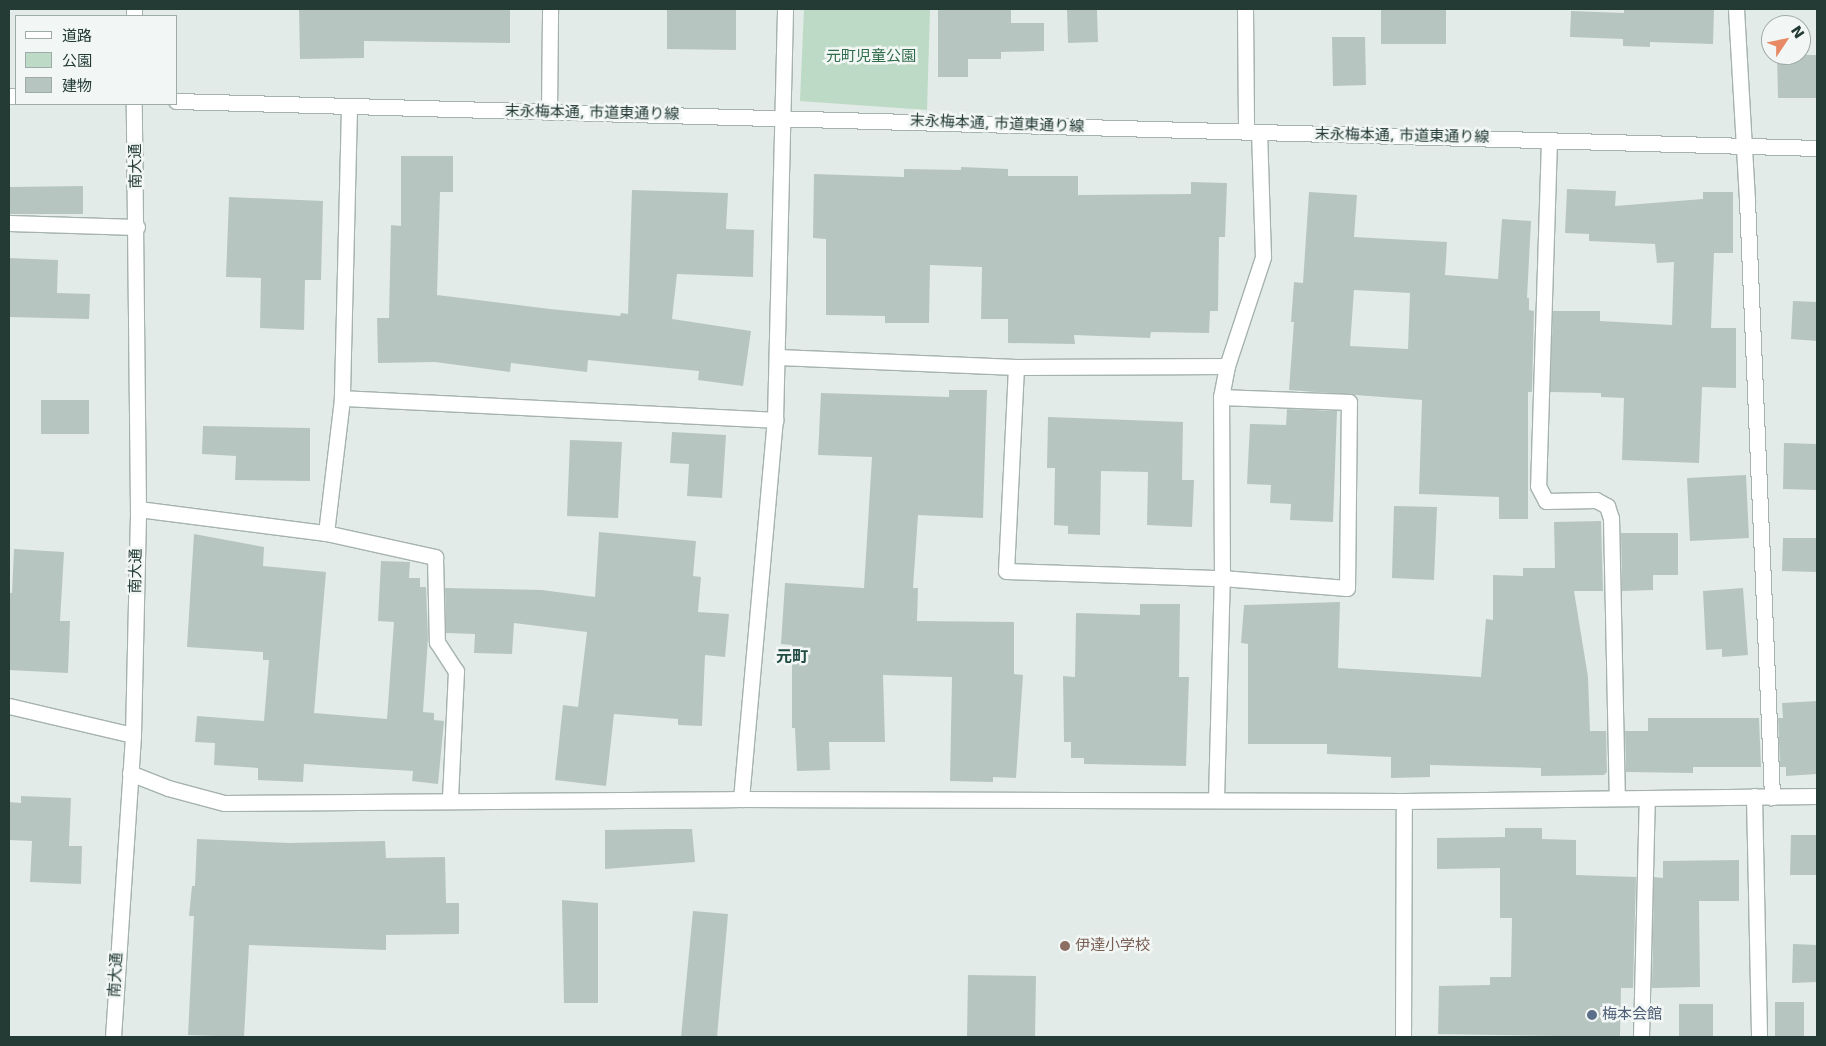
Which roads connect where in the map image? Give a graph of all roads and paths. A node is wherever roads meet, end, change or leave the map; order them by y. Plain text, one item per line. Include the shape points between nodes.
1 (550, 9) edge
2 (785, 9) edge
3 (1245, 9) edge
4 (1736, 9) edge
5 (178, 101) edge
6 (134, 105) edge
7 (349, 107) junction
8 (549, 112) junction
9 (780, 117) junction
10 (1252, 132) junction
11 (1548, 140) junction
12 (1744, 146) junction
13 (1817, 148) edge
14 (9, 223) edge
15 (137, 227) junction
16 (778, 357) junction
17 (1227, 366) junction
18 (1016, 367) junction
19 (1221, 397) junction
20 (342, 398) junction
21 (775, 420) junction
22 (138, 509) junction
23 (326, 533) junction
24 (1222, 578) junction
25 (9, 706) edge
26 (133, 736) junction
27 (130, 773) junction
28 (1754, 796) junction
29 (1817, 796) edge
30 (1772, 797) junction
31 (1617, 798) junction
32 (1647, 798) junction
33 (741, 799) junction
34 (450, 800) junction
35 (1216, 800) junction
36 (1404, 801) junction
37 (112, 1037) edge
38 (1404, 1037) edge
39 (1641, 1037) edge
40 (1759, 1037) edge

1 - 8 street
2 - 9 street
3 - 10 street
4 - 12 street
5 - 7 street, 末永梅本通, 市道東通り線
6 - 15 street, 南大通
7 - 8 street, 末永梅本通, 市道東通り線
7 - 20 street
8 - 9 street, 末永梅本通, 市道東通り線
9 - 10 street, 末永梅本通, 市道東通り線
9 - 16 street
10 - 11 street, 末永梅本通, 市道東通り線
10 - 17 street via 1263,257
11 - 12 street, 末永梅本通, 市道東通り線
11 - 31 street via 1538,486 1546,500 1596,500 1608,506 1611,518
12 - 13 street, 末永梅本通, 市道東通り線
12 - 30 street
14 - 15 street
15 - 22 street, 南大通
16 - 18 street
16 - 21 street
17 - 18 street
17 - 19 street
18 - 24 street via 1006,571
19 - 24 street
19 - 24 street via 1349,402 1347,588
20 - 21 street
20 - 23 street
21 - 33 street
22 - 23 street
22 - 26 street, 南大通
23 - 34 street via 435,557 437,642 456,671
24 - 35 street
25 - 26 street
26 - 27 street, 南大通
27 - 34 street via 168,788 224,803
27 - 37 street, 南大通
28 - 30 street
28 - 32 street
28 - 40 street
29 - 30 street
31 - 32 street
31 - 36 street
32 - 39 street
33 - 34 street
33 - 35 street
35 - 36 street
36 - 38 street

